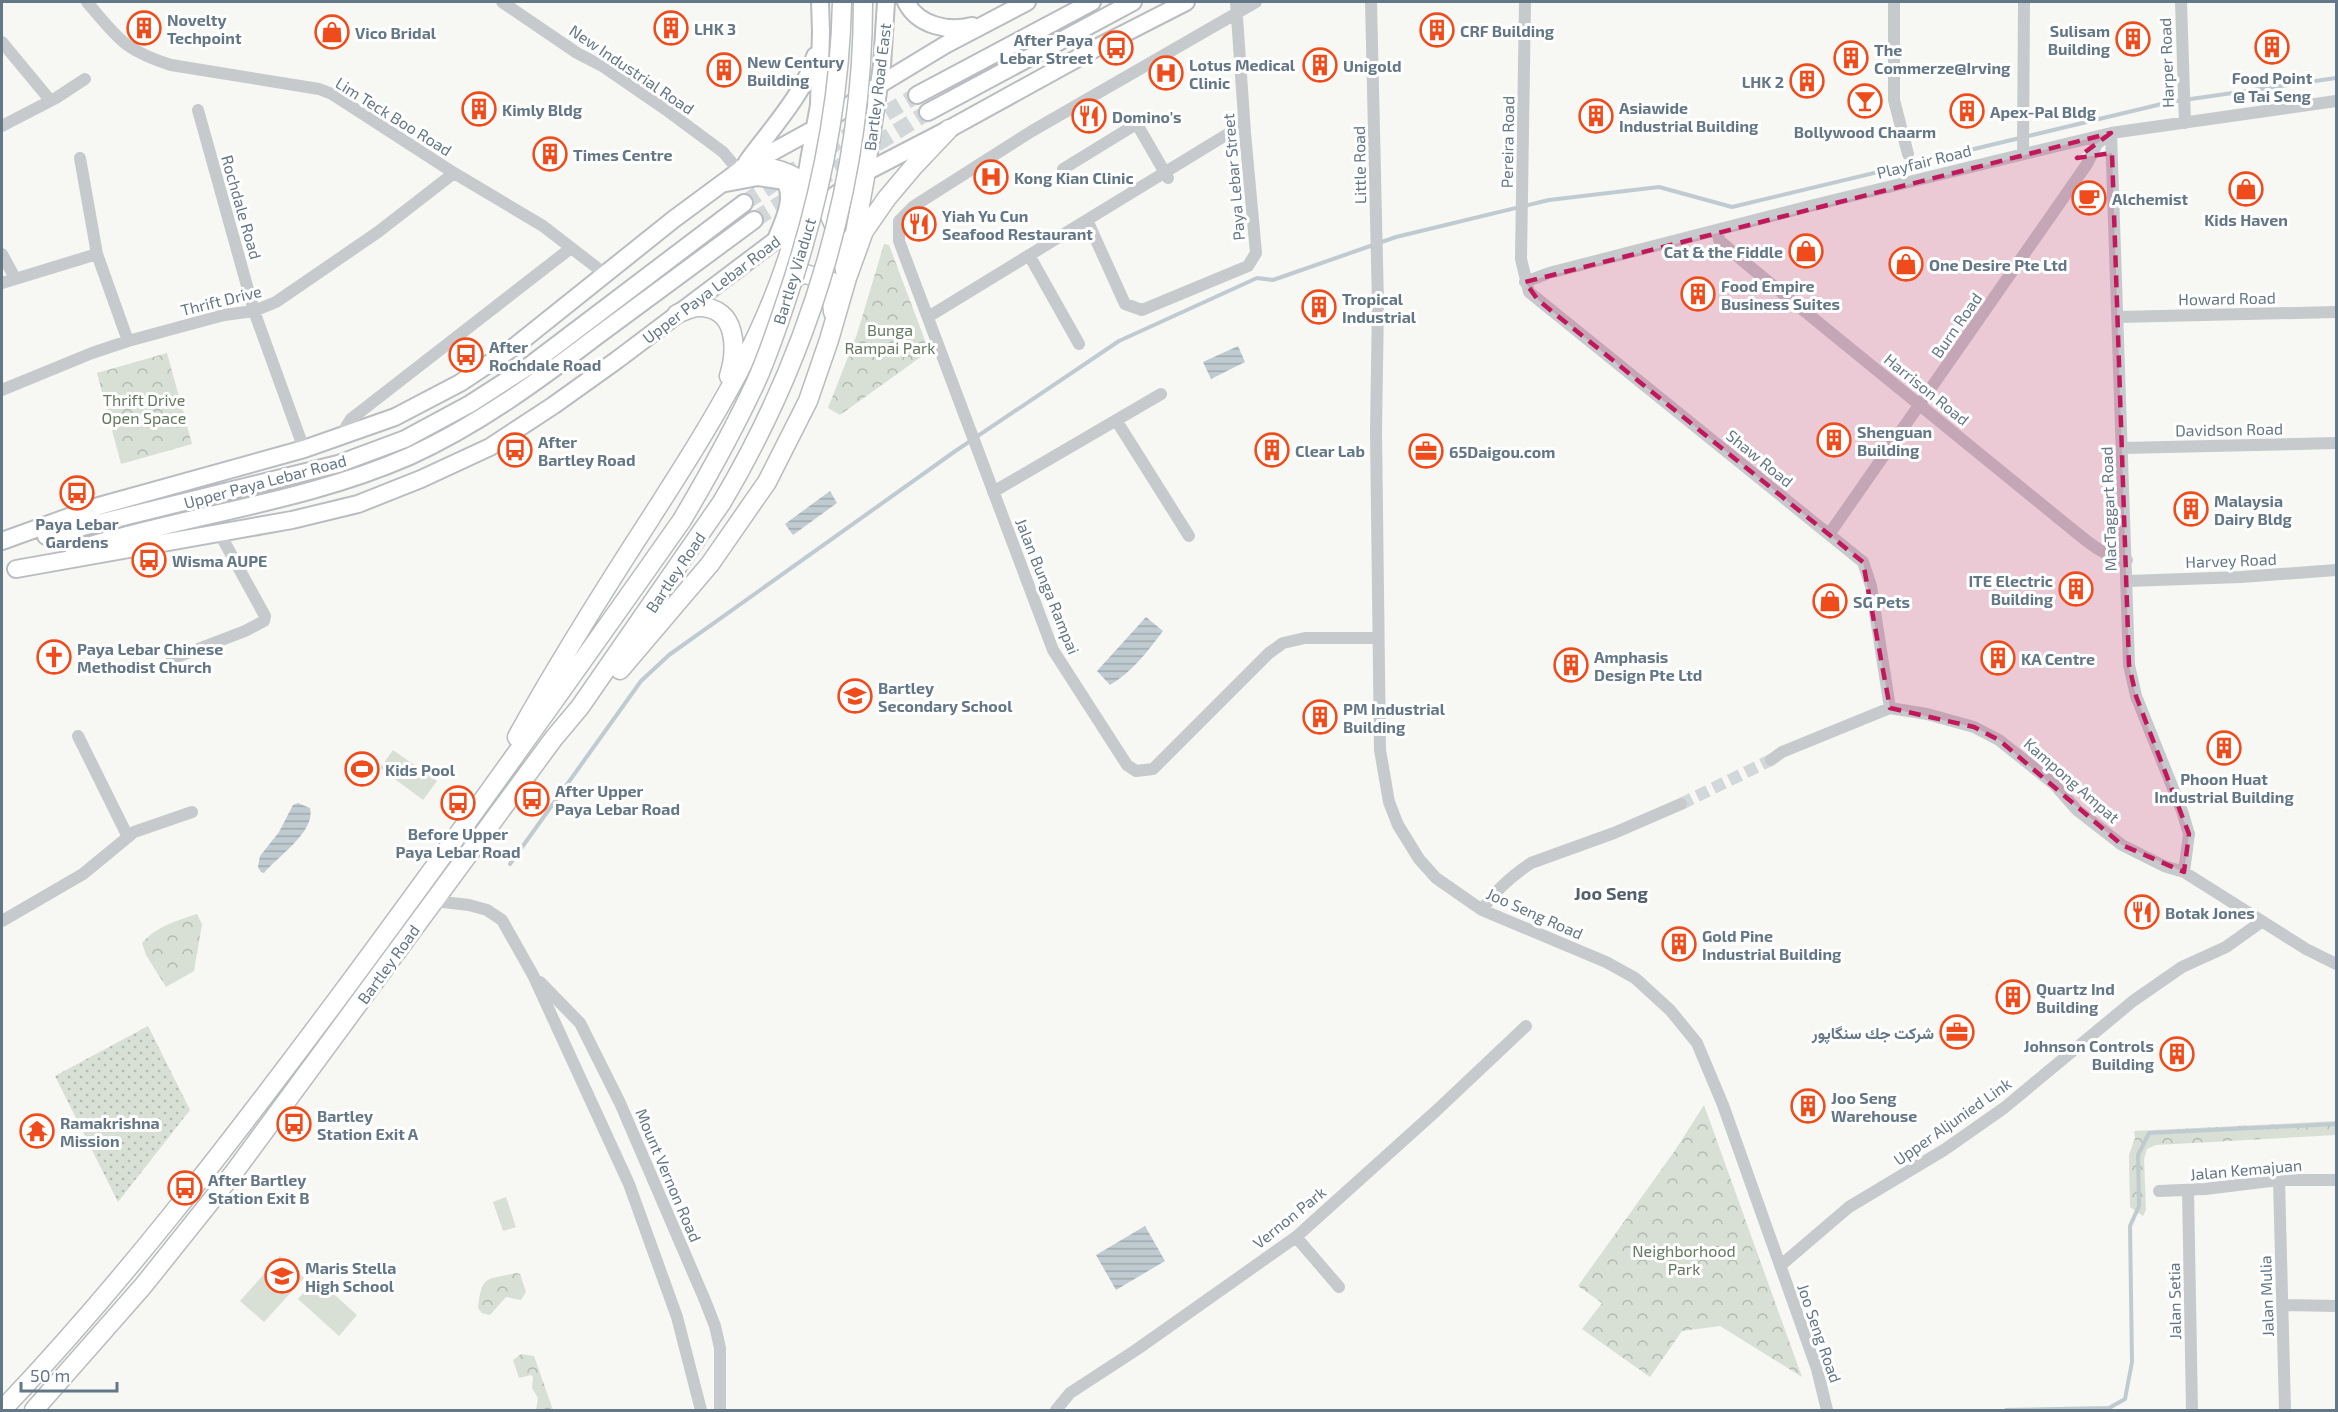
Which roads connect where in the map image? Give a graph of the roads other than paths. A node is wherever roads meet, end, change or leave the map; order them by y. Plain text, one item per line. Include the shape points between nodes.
1 (87, 2) edge
2 (502, 2) edge
3 (819, 2) edge
4 (842, 2) edge
5 (863, 2) edge
6 (886, 2) edge
7 (906, 2) edge
8 (1027, 2) edge
9 (1092, 2) edge
10 (1133, 2) edge
11 (1186, 2) edge
12 (1256, 2) edge
13 (1371, 2) edge
14 (1525, 2) edge
15 (1894, 2) edge
16 (2024, 2) edge
17 (2181, 2) edge
18 (1236, 7) edge
19 (999, 16) junction
20 (821, 32) junction
21 (2, 42) edge
22 (85, 79) dead end
23 (879, 85) junction
24 (917, 95) tunnel mouth
25 (50, 100) junction
26 (2337, 102) edge
27 (198, 110) dead end
28 (928, 112) tunnel mouth
29 (2185, 123) junction
30 (1244, 124) junction
31 (2, 126) edge
32 (816, 128) junction
33 (949, 129) junction
34 (2111, 133) junction
35 (2023, 148) junction
36 (2112, 153) junction
37 (1908, 154) dead end
38 (80, 158) dead end
39 (2087, 165) junction
40 (741, 169) junction
41 (1063, 169) dead end
42 (866, 172) junction
43 (454, 173) junction
44 (1167, 176) junction
45 (805, 183) junction
46 (719, 184) junction
47 (824, 202) junction
48 (744, 203) tunnel mouth
49 (754, 220) tunnel mouth
50 (1087, 220) junction
51 (798, 222) junction
52 (1718, 230) junction
53 (777, 238) junction
54 (571, 248) junction
55 (2, 254) edge
56 (97, 254) junction
57 (1029, 255) junction
58 (605, 274) junction
59 (15, 278) junction
60 (847, 278) junction
61 (1525, 282) junction
62 (2, 283) edge
63 (775, 296) junction
64 (254, 311) junction
65 (2337, 312) edge
66 (677, 314) junction
67 (928, 317) junction
68 (2118, 317) junction
69 (834, 320) junction
70 (1378, 329) joint
71 (128, 341) junction
72 (1079, 344) dead end
73 (2, 390) edge
74 (1161, 394) dead end
75 (722, 401) junction
76 (1920, 405) junction
77 (1116, 420) junction
78 (345, 435) junction
79 (2337, 443) edge
80 (2123, 448) junction
81 (304, 449) junction
82 (993, 492) junction
83 (722, 502) joint
84 (682, 520) joint
85 (1830, 533) junction
86 (220, 534) junction
87 (1189, 536) dead end
88 (2, 541) edge
89 (2, 547) edge
90 (2127, 560) junction
91 (2337, 570) edge
92 (9, 572) edge
93 (2128, 581) junction
94 (1378, 638) junction
95 (172, 659) dead end
96 (580, 707) junction
97 (1890, 708) junction
98 (78, 736) dead end
99 (1771, 760) tunnel mouth
100 (505, 770) junction
101 (1681, 804) tunnel mouth
102 (192, 812) dead end
103 (128, 837) junction
104 (2184, 873) junction
105 (434, 901) junction
106 (1482, 910) junction
107 (2, 921) edge
108 (2261, 922) junction
109 (2337, 964) edge
110 (533, 975) junction
111 (1526, 1026) dead end
112 (2279, 1180) junction
113 (2337, 1180) edge
114 (2188, 1190) junction
115 (2159, 1191) dead end
116 (1296, 1237) junction
117 (1780, 1266) junction
118 (1339, 1287) dead end
119 (2283, 1305) junction
120 (2337, 1306) edge
121 (720, 1408) edge
122 (701, 1409) edge
123 (2, 1410) edge
124 (34, 1410) edge
125 (1056, 1410) edge
126 (1827, 1410) edge
127 (2192, 1410) edge
128 (2285, 1410) edge

1 - 43 street, Lim Teck Boo Road via 117,37 142,54 171,64 319,89
2 - 40 street, New Industrial Road via 604,67
3 - 20 main road
4 - 84 highway, Bartley Viaduct, bridge via 838,87 802,252 756,382 722,452
5 - 83 highway, Bartley Viaduct, bridge via 857,113 826,266 790,369
6 - 23 main road, Bartley Road East
7 - 19 main road via 916,15 946,29 961,29
8 - 19 main road, Upper Paya Lebar Road
9 - 24 main road
10 - 28 main road
11 - 33 main road, Upper Paya Lebar Road
12 - 18 street
13 - 70 street, Little Road
14 - 61 street, Pereira Road via 1521,259
15 - 37 street via 1894,100
16 - 35 street
17 - 29 street, Harper Road
18 - 30 street, Paya Lebar Street
18 - 67 street, Jalan Bunga Rampai via 972,168 914,206 899,221 899,241
19 - 23 main road, Upper Paya Lebar Road
20 - 32 main road
20 - 40 main road via 812,69
21 - 25 street
22 - 25 street
23 - 32 main road, Upper Paya Lebar Road
23 - 42 main road, Bartley Road East
25 - 31 street
26 - 29 street, Playfair Road
27 - 64 street, Rochdale Road
29 - 34 street, Playfair Road
30 - 44 street
30 - 50 street, Paya Lebar Street via 1256,253 1248,266 1142,310 1132,308 1125,304
32 - 40 main road, Upper Paya Lebar Road
32 - 45 main road
33 - 42 main road, Upper Paya Lebar Road
33 - 60 highway via 887,198 864,231
34 - 35 street, Playfair Road
34 - 36 street, MacTaggart Road
34 - 39 street, Burn Road via 2097,144
35 - 52 street, Playfair Road
36 - 39 street, Burn Road
36 - 68 street, MacTaggart Road
38 - 56 street
39 - 76 street, Burn Road
40 - 45 highway via 770,168
40 - 46 main road, Upper Paya Lebar Road
41 - 44 street via 1137,126
42 - 47 main road, Upper Paya Lebar Road
42 - 60 highway
43 - 54 street, Lim Teck Boo Road via 543,226
43 - 64 street, Thrift Drive via 282,300
44 - 50 street
45 - 47 highway
45 - 51 main road
46 - 53 main road via 758,177 785,182 788,208
46 - 58 main road, Upper Paya Lebar Road
47 - 51 main road, Upper Paya Lebar Road
47 - 60 highway via 840,236
48 - 89 main road, Upper Paya Lebar Road via 529,366 405,439 338,464
49 - 92 main road, Upper Paya Lebar Road via 538,381 476,422 410,455 342,482 124,535
50 - 57 street
51 - 53 main road, Upper Paya Lebar Road
51 - 63 highway
52 - 61 street, Playfair Road
52 - 76 street, Harrison Road via 1719,240 1743,261
53 - 66 main road, Upper Paya Lebar Road
54 - 58 street, Lim Teck Boo Road
54 - 78 street, Upper Paya Lebar Road via 351,419
55 - 59 street
56 - 59 street
56 - 71 street
57 - 67 street
57 - 72 street
58 - 78 main road, Upper Paya Lebar Road via 514,347 460,383 395,417
59 - 62 street
60 - 69 highway
61 - 85 street, Shaw Road via 1538,300
63 - 69 highway via 802,273 830,281
63 - 75 highway
64 - 71 street, Thrift Drive via 224,315
64 - 81 street, Rochdale Road
65 - 68 street, Howard Road
66 - 75 highway via 697,306 710,308 730,327 734,357
66 - 86 main road, Upper Paya Lebar Road via 490,447 358,504
67 - 82 street, Jalan Bunga Rampai
68 - 80 street, MacTaggart Road
69 - 96 highway via 808,401 767,482 710,564 602,690
70 - 94 street, Joo Seng Road
71 - 73 street, Thrift Drive
74 - 77 street
75 - 100 highway via 530,714 512,746
76 - 85 street, Burn Road
76 - 90 street, Harrison Road via 2099,550
77 - 82 street
77 - 87 street
78 - 81 main road, Upper Paya Lebar Road
79 - 80 street, Davidson Road
80 - 90 street, MacTaggart Road
81 - 88 main road, Upper Paya Lebar Road via 99,506
82 - 94 street, Jalan Bunga Rampai via 1053,650 1116,749 1136,771 1153,769 1269,653 1283,644 1305,638
83 - 96 highway, Bartley Road
84 - 100 highway, Bartley Road
85 - 97 street, Shaw Road via 1863,562 1871,586
86 - 92 main road, Upper Paya Lebar Road
86 - 95 street via 265,616 264,621
90 - 93 street, MacTaggart Road
91 - 93 street, Harvey Road
93 - 104 street, MacTaggart Road via 2129,665 2136,696 2189,834
94 - 106 street, Joo Seng Road via 1380,750 1389,802 1419,859 1436,878
96 - 105 highway, Bartley Road
97 - 99 street
97 - 104 street, Kampong Ampat via 1974,727 1999,740 2122,845
98 - 103 street
100 - 123 highway, Bartley Road via 213,1165
101 - 106 street via 1531,863
102 - 103 street
103 - 107 street via 83,874
104 - 108 street, Kampong Ampat
105 - 110 street, Mount Vernon Road via 487,910 502,920
105 - 124 highway, Bartley Road via 235,1171 143,1286
106 - 117 street, Joo Seng Road via 1606,962 1635,978 1670,1010 1696,1043 1723,1105
108 - 109 street, Kampong Ampat
108 - 117 street, Upper Aljunied Link via 2226,947 2182,967 2133,1001 2004,1108 1850,1207
110 - 121 street, Mount Vernon Road via 580,1023 620,1103 715,1326 720,1348
110 - 122 street, Mount Vernon Road via 629,1184 677,1317
111 - 116 street, Vernon Park
112 - 113 street, Jalan Kemajuan
112 - 114 street, Jalan Kemajuan
112 - 119 street, Jalan Mulia
114 - 115 street, Jalan Kemajuan
114 - 127 street, Jalan Setia
116 - 118 street
116 - 125 street, Vernon Park via 1070,1393
117 - 126 street, Joo Seng Road via 1817,1369
119 - 120 street
119 - 128 street, Jalan Mulia
121 - 122 street

